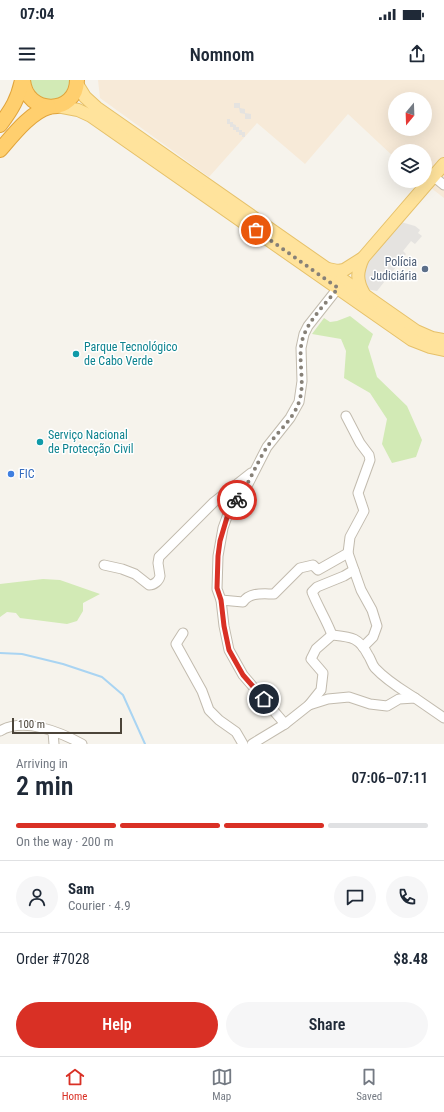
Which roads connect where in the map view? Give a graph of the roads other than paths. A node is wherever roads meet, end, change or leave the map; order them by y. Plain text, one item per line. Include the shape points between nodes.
1 (23, 80) edge
2 (77, 82) edge
3 (53, 107) junction
4 (0, 125) edge
5 (0, 150) edge
6 (444, 164) edge
7 (434, 176) junction
8 (444, 185) edge
9 (362, 258) junction
10 (326, 268) junction
11 (338, 288) junction
12 (365, 296) junction
13 (444, 340) edge
14 (444, 350) edge
15 (346, 416) dead end
16 (254, 471) junction
17 (348, 553) junction
18 (104, 565) dead end
19 (354, 570) junction
20 (221, 600) junction
21 (183, 633) dead end
22 (332, 636) junction
23 (363, 647) junction
24 (416, 698) junction
25 (310, 705) junction
26 (444, 718) edge
27 (285, 724) junction
28 (0, 731) edge
29 (53, 732) junction
30 (54, 744) edge
31 (82, 744) edge
32 (243, 744) edge
33 (252, 744) edge

1 - 3 highway via 27,95 33,102
1 - 4 highway via 19,95
2 - 3 highway via 70,98
2 - 10 main road via 84,97 96,108
3 - 5 highway via 39,111 29,119
3 - 11 main road via 78,110 91,116
6 - 7 main road
7 - 8 street
7 - 9 main road
9 - 10 main road via 344,270
9 - 12 main road via 357,279
10 - 12 main road
11 - 14 main road via 412,340
11 - 16 street via 304,334 301,348 301,393 296,410 268,447
12 - 13 main road via 416,331
15 - 17 street via 370,460 358,492 364,511 350,537
16 - 18 street via 214,502 160,557 160,576 157,582 152,585 135,574
16 - 20 street via 245,490 228,514 223,528 217,570 217,588
17 - 19 street
17 - 20 street via 318,570 313,566 300,568 274,594 247,596 243,602
19 - 22 street via 316,587 312,592
19 - 23 street via 377,626 373,637
20 - 27 street via 229,650 243,675
21 - 32 street via 176,644 202,691 209,710 236,732
22 - 23 street via 358,640
22 - 25 street via 316,649 312,659 323,673 321,690
23 - 24 street via 374,667 393,684
24 - 25 street via 400,699 387,706 370,704 349,696
24 - 26 street
25 - 27 street
27 - 33 street
28 - 29 street via 17,725 37,726
29 - 30 street
29 - 31 street

